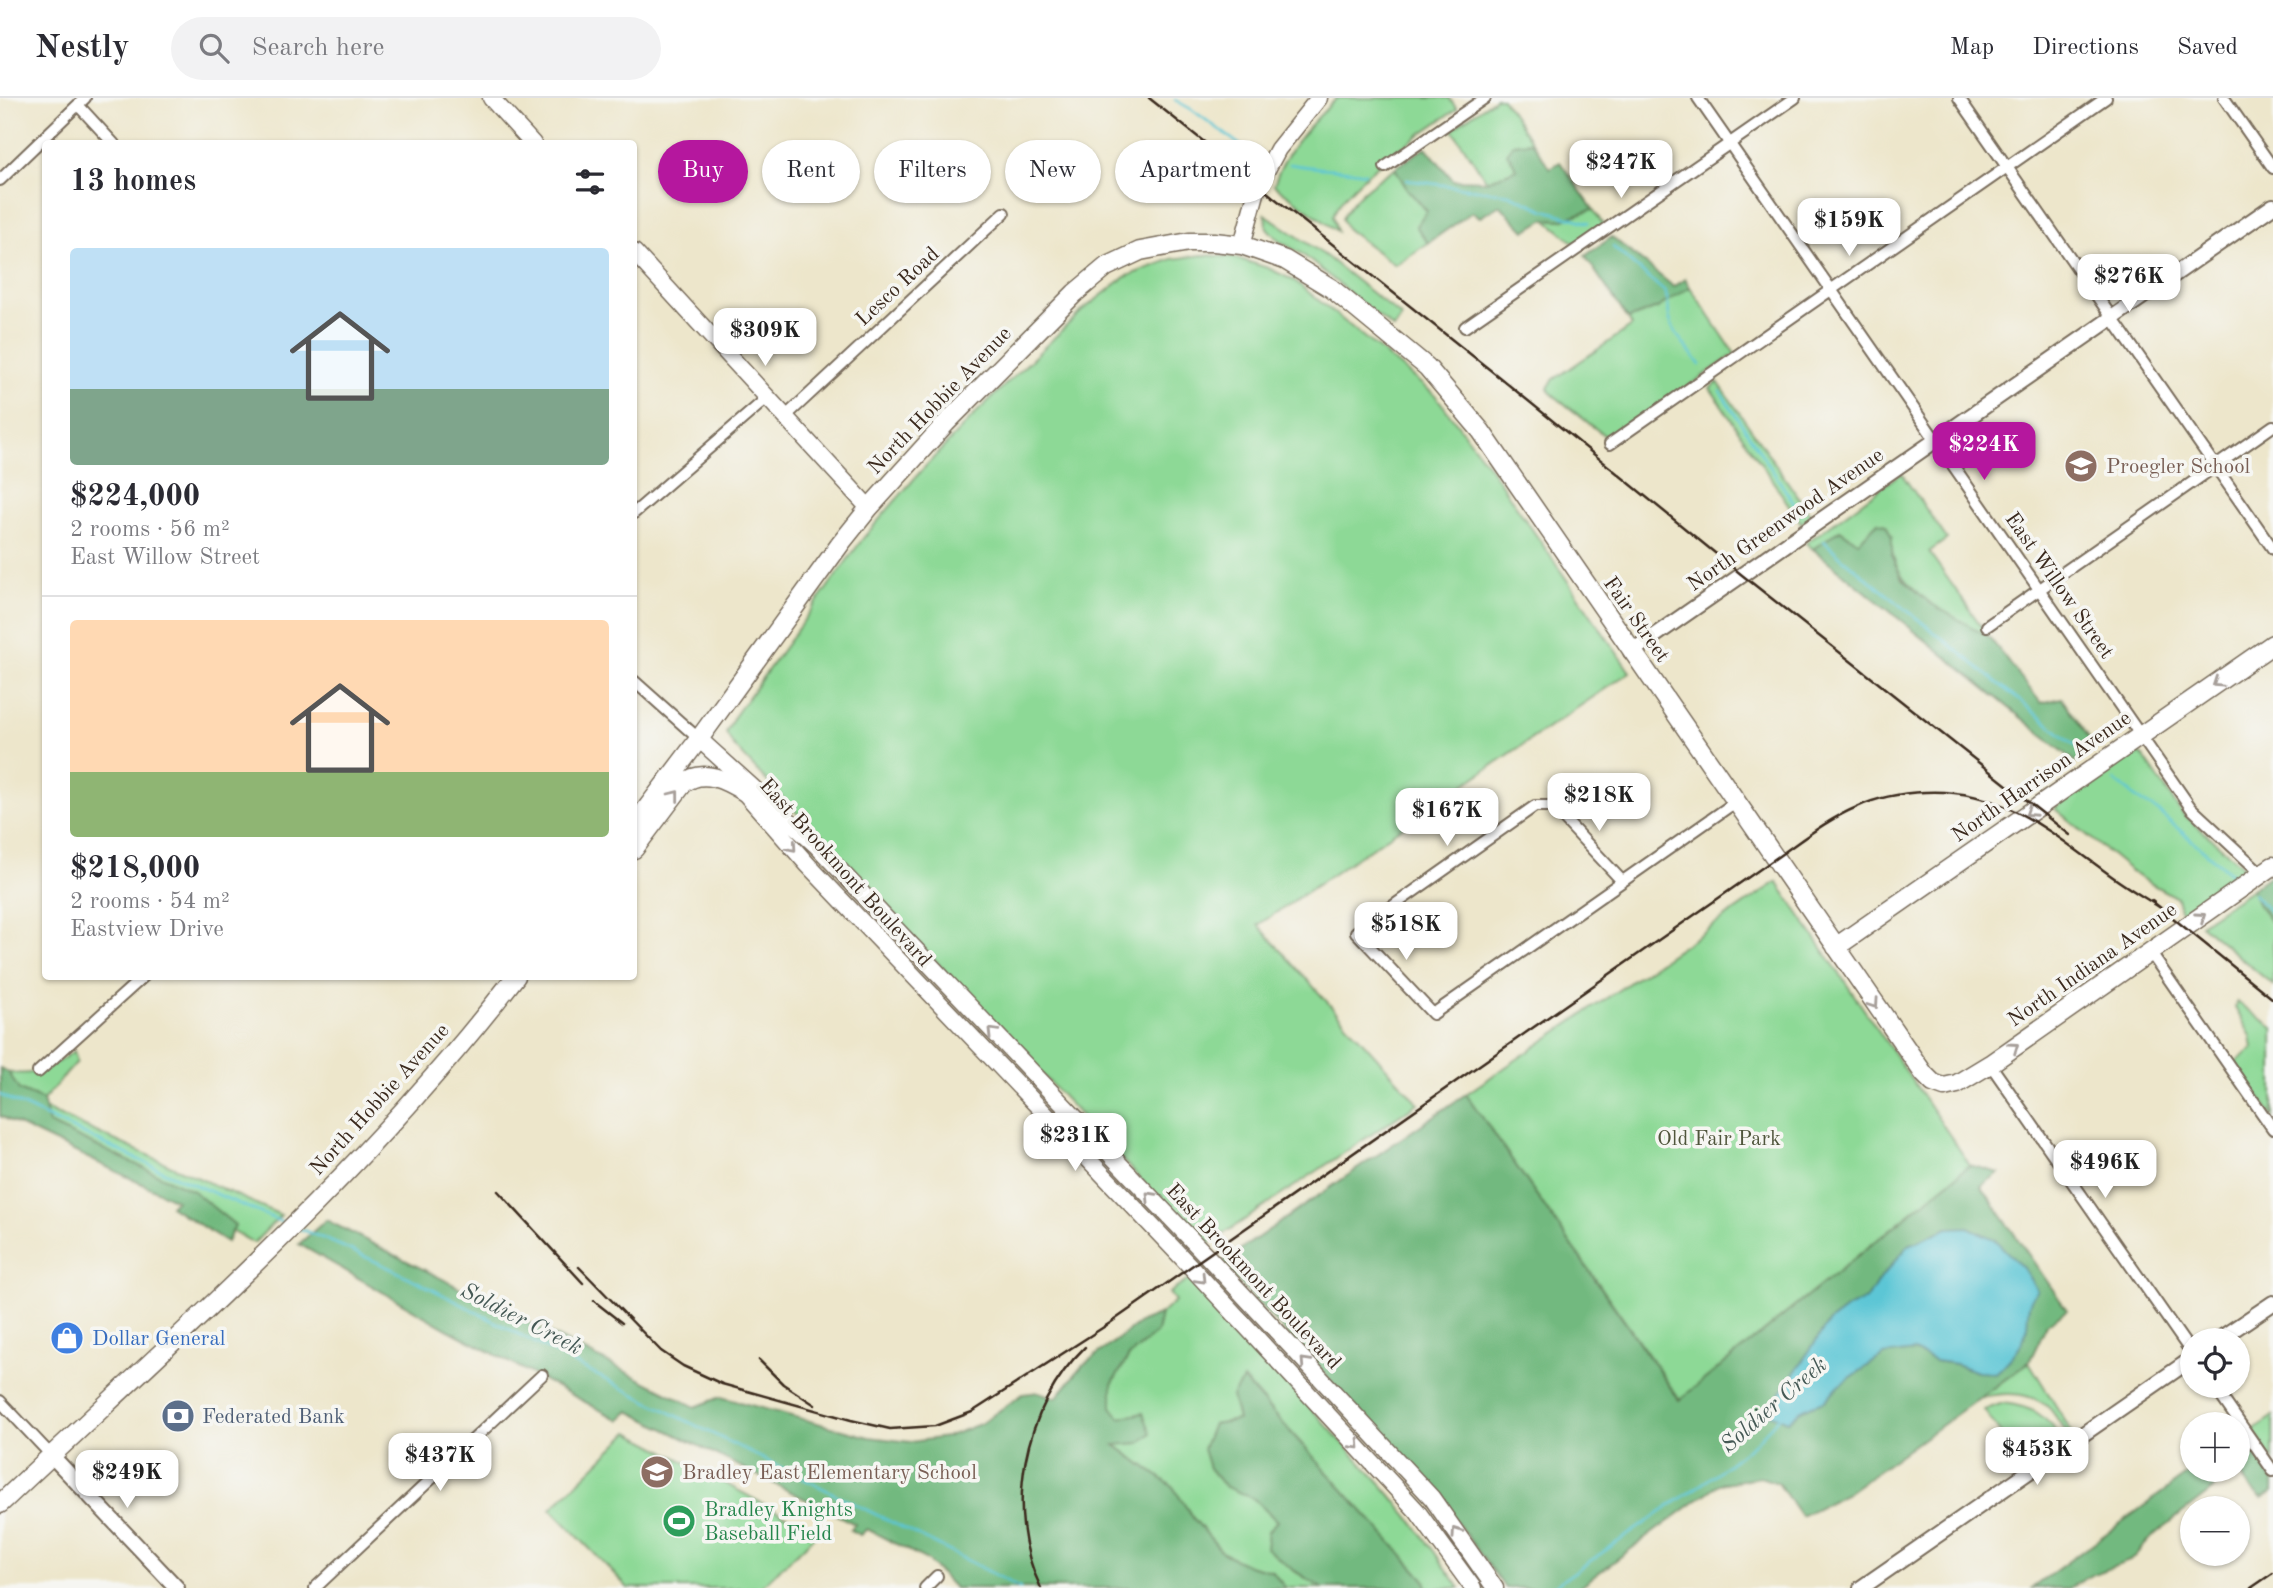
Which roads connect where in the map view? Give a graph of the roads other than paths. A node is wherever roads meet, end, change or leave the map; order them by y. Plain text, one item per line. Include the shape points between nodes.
1 (491, 98) edge
2 (1319, 98) edge
3 (1485, 98) edge
4 (1698, 98) edge
5 (1795, 98) edge
6 (1959, 98) edge
7 (2106, 98) edge
8 (2224, 98) edge
9 (82, 102) edge
10 (42, 140) edge
11 (42, 140) edge
12 (111, 140) edge
13 (529, 140) edge
14 (1729, 144) junction
15 (2007, 166) junction
16 (1385, 167) dead end
17 (2273, 168) edge
18 (0, 180) edge
19 (2273, 206) edge
20 (1004, 213) dead end
21 (1242, 245) junction
22 (637, 255) edge
23 (1831, 290) junction
24 (2112, 318) junction
25 (1465, 327) dead end
26 (767, 398) junction
27 (785, 416) junction
28 (2273, 426) edge
29 (1936, 440) junction
30 (1610, 444) dead end
31 (2215, 466) junction
32 (869, 508) junction
33 (637, 510) edge
34 (2273, 549) edge
35 (2039, 589) junction
36 (1987, 626) dead end
37 (2273, 644) edge
38 (1631, 652) junction
39 (637, 684) edge
40 (2140, 735) junction
41 (699, 739) junction
42 (745, 792) junction
43 (1737, 801) junction
44 (637, 821) edge
45 (637, 845) edge
46 (2268, 870) edge
47 (1622, 881) junction
48 (1836, 947) junction
49 (2150, 952) junction
50 (140, 980) edge
51 (513, 980) edge
52 (1990, 1064) junction
53 (38, 1072) dead end
54 (1933, 1083) joint
55 (2273, 1129) edge
56 (2273, 1303) edge
57 (2236, 1328) edge
58 (2180, 1338) edge
59 (2180, 1366) edge
60 (542, 1375) dead end
61 (2222, 1398) edge
62 (0, 1401) edge
63 (51, 1455) junction
64 (2273, 1471) edge
65 (0, 1504) edge
66 (937, 1576) dead end
67 (171, 1586) edge
68 (316, 1588) edge
69 (925, 1588) edge
70 (1473, 1588) edge
71 (1495, 1588) edge
72 (1861, 1588) edge

1 - 13 main road
2 - 21 main road via 1278,149 1263,177
3 - 16 street
4 - 14 street, East Willow Street
5 - 14 street
6 - 15 street
7 - 15 street
8 - 17 street
9 - 11 street
9 - 12 street
10 - 18 street
14 - 23 street, East Willow Street
14 - 25 street
15 - 23 street
15 - 24 street
19 - 24 street, North Greenwood Avenue
20 - 27 street, Lesco Road
21 - 32 main road, North Hobbie Avenue via 1162,246 1106,267 944,424
21 - 38 main road, Fair Street via 1285,260 1331,288 1427,367 1481,431
22 - 26 main road
23 - 29 street, East Willow Street
23 - 30 street
24 - 29 street, North Greenwood Avenue
24 - 31 street
26 - 27 main road
26 - 33 street
27 - 32 main road
28 - 31 street
29 - 35 street, East Willow Street
29 - 38 street, North Greenwood Avenue
31 - 34 street
31 - 35 street
32 - 41 main road, North Hobbie Avenue
35 - 36 street
35 - 40 street, East Willow Street
37 -> 40 main road, North Harrison Avenue
38 - 43 main road, Fair Street
39 - 41 street, East Brookmont Boulevard
40 - 46 street, East Willow Street via 2191,808
40 -> 48 main road, North Harrison Avenue
41 - 42 main road, East Brookmont Boulevard
41 - 44 main road, North Hobbie Avenue
71 -> 41 main road, East Brookmont Boulevard via 1433,1498 1206,1255 816,845
45 -> 42 main road via 690,778 722,779
42 -> 70 main road, East Brookmont Boulevard via 807,865 1417,1511
43 - 47 street
43 - 48 main road, Fair Street
49 -> 46 main road, North Indiana Avenue
47 - 47 street via 1433,1014 1356,932 1535,806 1552,806
48 -> 54 main road, Fair Street
52 -> 49 main road, North Indiana Avenue
49 - 55 street
50 - 53 street
51 - 63 main road, North Hobbie Avenue via 380,1138
52 - 54 main road, North Indiana Avenue via 1957,1084 1944,1087
52 - 58 street
56 - 57 street
59 - 72 street
60 - 68 street
61 - 64 street
62 - 63 street
63 - 65 main road, North Hobbie Avenue
63 - 67 street
66 - 69 street

